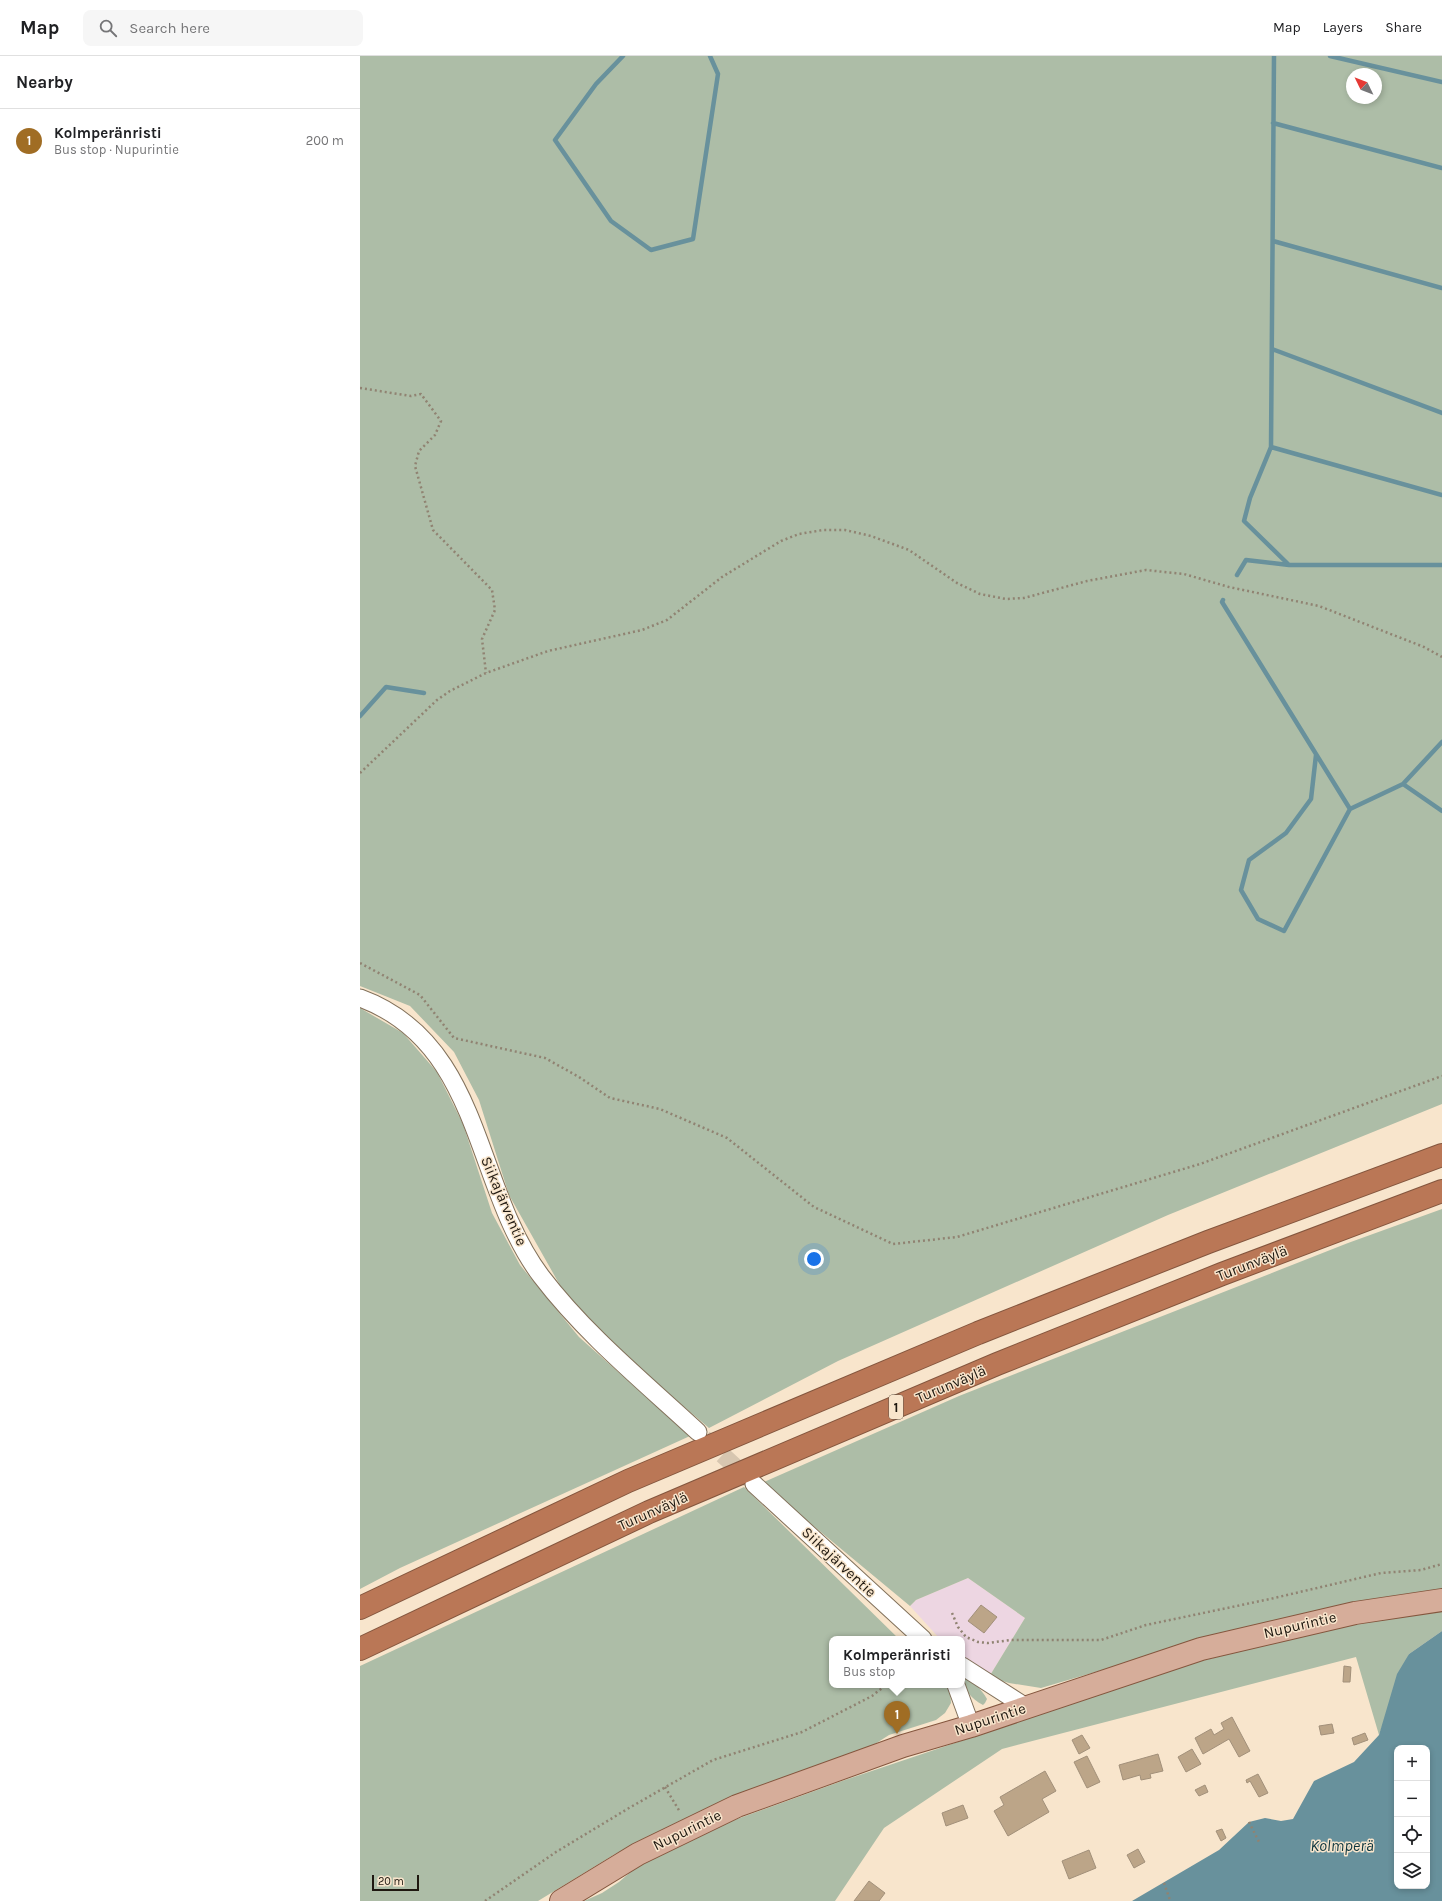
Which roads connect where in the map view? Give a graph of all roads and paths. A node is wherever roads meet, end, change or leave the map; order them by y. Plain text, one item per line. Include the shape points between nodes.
1 (360, 388) edge
2 (1442, 657) edge
3 (486, 673) junction
4 (360, 773) edge
5 (360, 963) edge
6 (360, 998) edge
7 (1442, 1076) edge
8 (1442, 1155) edge
9 (1442, 1191) edge
10 (698, 1432) tunnel mouth
11 (754, 1484) tunnel mouth
12 (1442, 1564) edge
13 (1442, 1600) edge
14 (360, 1608) edge
15 (952, 1613) dead end
16 (920, 1636) edge
17 (360, 1649) edge
18 (965, 1668) edge
19 (882, 1688) edge
20 (957, 1688) edge
21 (1026, 1707) junction
22 (971, 1726) junction
23 (665, 1787) junction
24 (1249, 1822) dead end
25 (691, 1829) junction
26 (1259, 1842) dead end
27 (1164, 1883) dead end
28 (1170, 1900) edge
29 (485, 1901) edge
30 (561, 1901) edge

1 - 3 path via 411,396 421,394 441,421 435,435 419,451 415,466 433,530 492,590 495,610 482,639
2 - 3 path via 1319,606 1236,589 1184,574 1146,570 1087,581 1024,598 1006,599 980,594 909,550 845,530 823,530 799,534 781,541 722,577 667,620 634,632 548,651
3 - 4 path via 450,690 437,700
5 - 7 path via 420,995 454,1038 545,1058 610,1098 660,1109 727,1138 814,1207 893,1244 957,1237 1200,1164
6 - 10 street, Siikajärventie via 401,1019 438,1056 451,1076 505,1209 540,1276 596,1338
8 - 14 highway, 1 via 1208,1242 978,1333 628,1481
9 - 17 highway, Turunväylä / 1 via 1222,1274 990,1367 649,1512
11 - 16 street, Siikajärventie
12 - 15 path via 1421,1570 1381,1573 1146,1625 1102,1640 978,1642 966,1637
13 - 21 main road, Nupurintie via 1355,1613 1201,1649
18 - 21 street
19 - 23 path via 872,1696 802,1732 713,1760
20 - 22 street
21 - 22 main road, Nupurintie
22 - 25 main road, Nupurintie via 903,1746 737,1806
23 - 25 path
23 - 29 path via 556,1852
24 - 26 path
25 - 30 main road, Nupurintie via 638,1854
27 - 28 path

